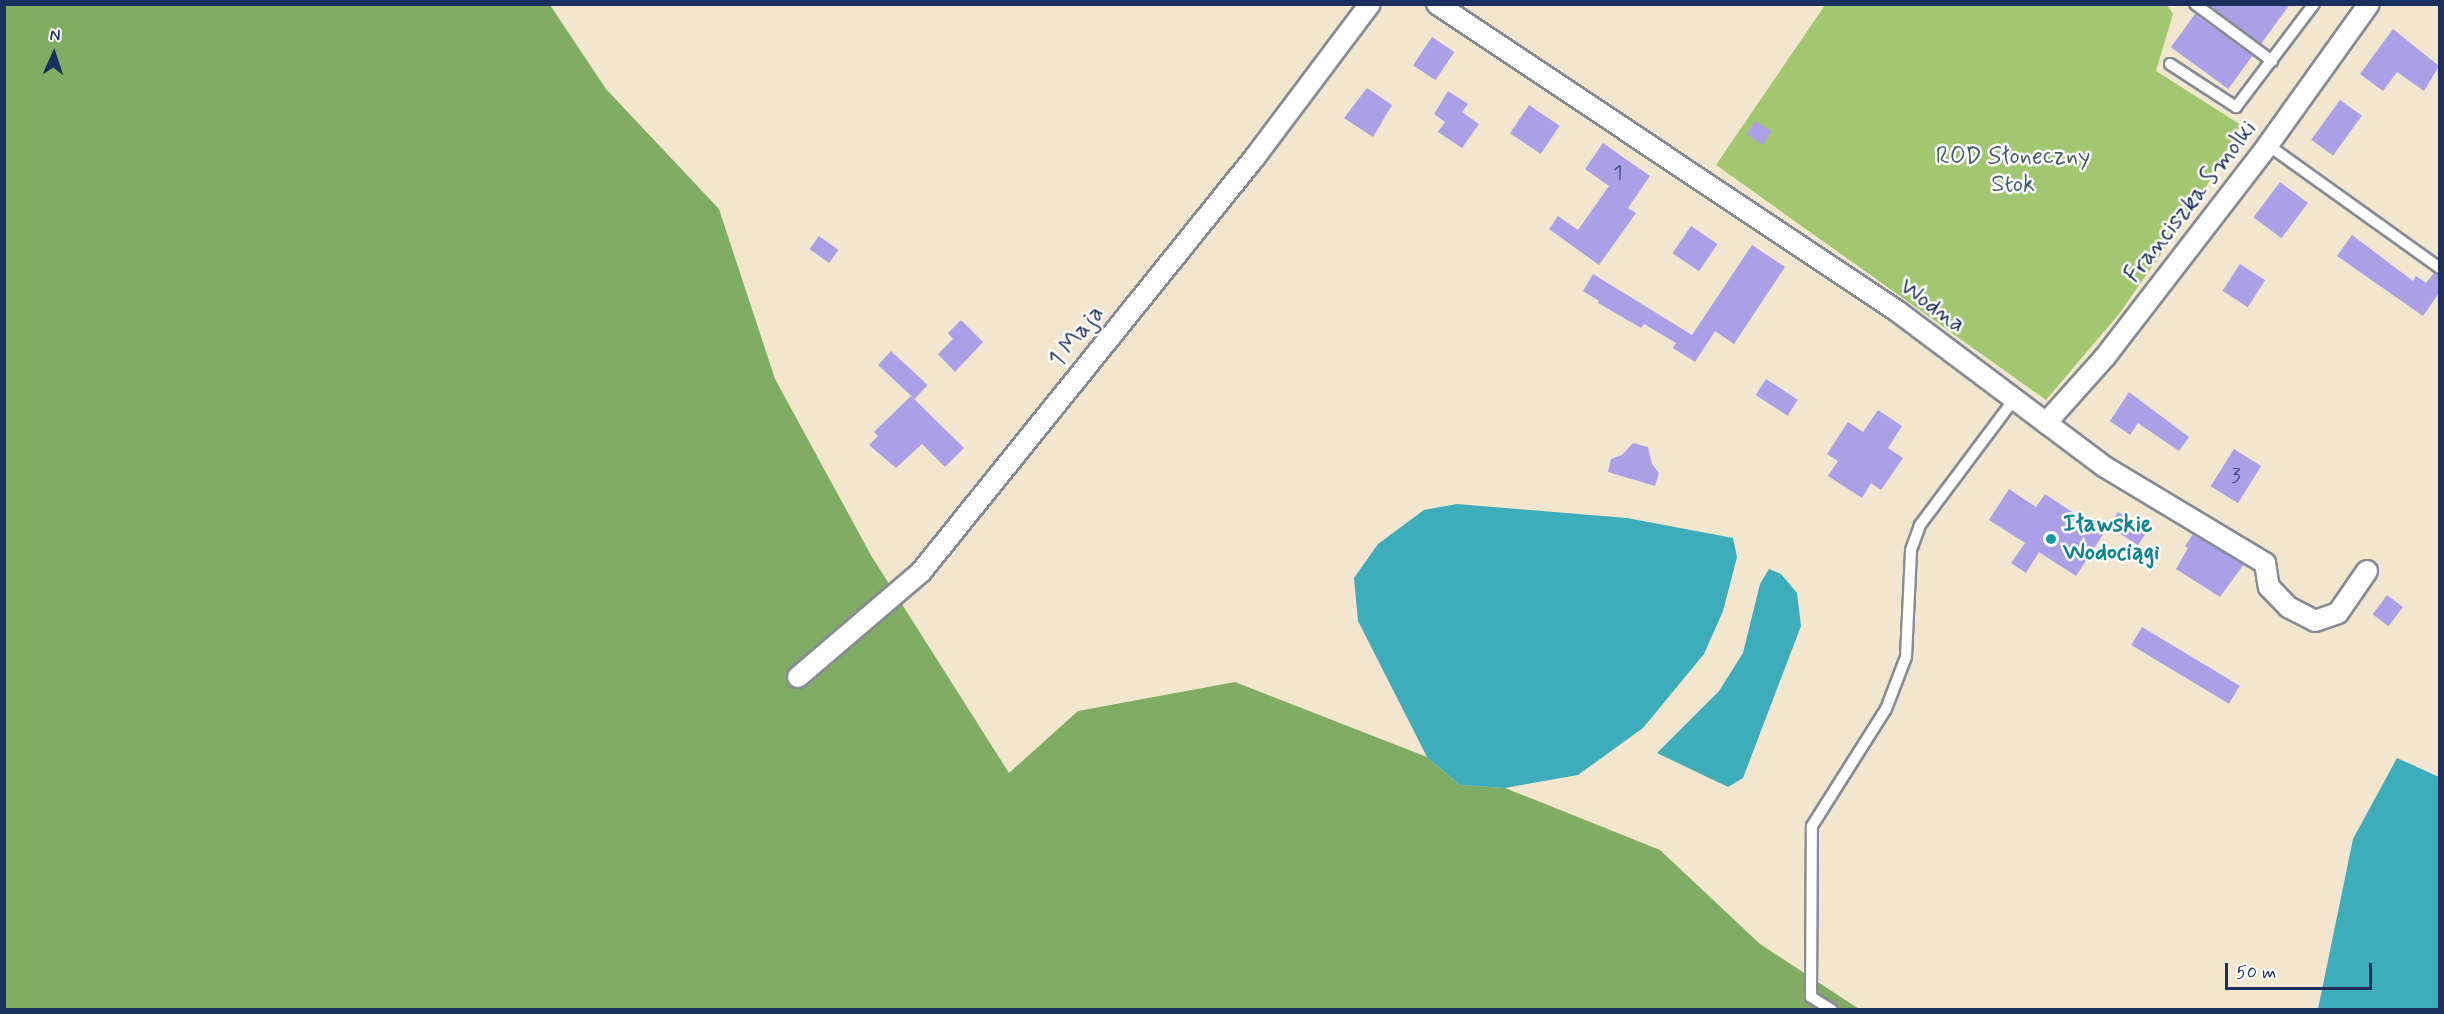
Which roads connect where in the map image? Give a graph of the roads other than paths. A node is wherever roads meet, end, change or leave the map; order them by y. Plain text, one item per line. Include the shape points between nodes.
1 (1370, 4) edge
2 (1437, 4) edge
3 (2195, 4) edge
4 (2369, 4) edge
5 (2309, 6) edge
6 (2272, 60) junction
7 (2170, 64) dead end
8 (2268, 145) junction
9 (2439, 268) edge
10 (2015, 398) junction
11 (2046, 423) junction
12 (2367, 571) dead end
13 (798, 677) dead end
14 (1832, 1010) edge

1 - 13 street, 1 Maja via 1255,157 921,572
2 - 10 street, Wodna via 1898,311
3 - 6 lane
4 - 8 street, Franciszka Smolki
5 - 6 lane
6 - 7 lane via 2236,107
8 - 9 lane
8 - 11 street, Franciszka Smolki via 2105,357
10 - 11 street, Wodna
10 - 14 lane via 1920,525 1911,550 1906,657 1886,709 1812,826 1811,997
11 - 12 street, Wodna via 2105,467 2265,563 2269,587 2288,606 2315,621 2338,613

